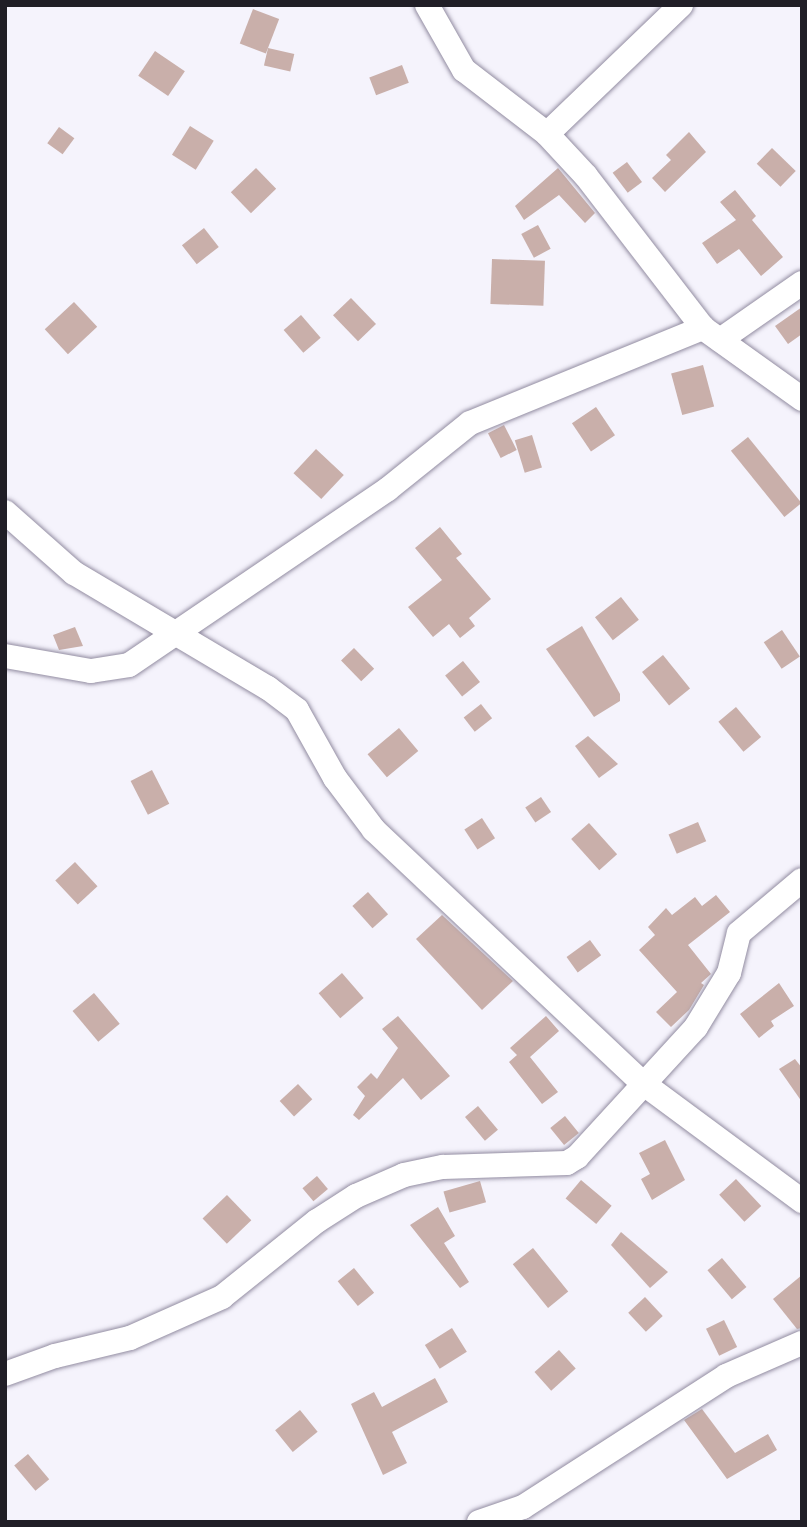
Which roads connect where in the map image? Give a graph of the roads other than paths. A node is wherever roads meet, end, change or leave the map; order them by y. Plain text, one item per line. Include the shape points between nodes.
1 (427, 5) edge
2 (681, 5) edge
3 (547, 134) junction
4 (802, 283) edge
5 (712, 334) junction
6 (802, 399) edge
7 (5, 512) edge
8 (175, 636) junction
9 (5, 656) edge
10 (802, 880) edge
11 (644, 1084) junction
12 (802, 1200) edge
13 (802, 1343) edge
14 (5, 1374) edge
15 (479, 1522) edge

1 - 3 street via 464,70
2 - 3 street
3 - 5 street
4 - 5 street
5 - 6 street
5 - 8 street via 470,423 388,489
7 - 8 street via 74,573
8 - 9 street via 129,665 90,671
8 - 11 street via 268,688 297,710 335,778 374,830
10 - 11 street via 739,933 729,973 696,1027
11 - 12 street
11 - 14 street via 589,1147 567,1163 443,1167 404,1175 356,1196 317,1221 222,1297 130,1338
13 - 15 street via 726,1376 523,1507

